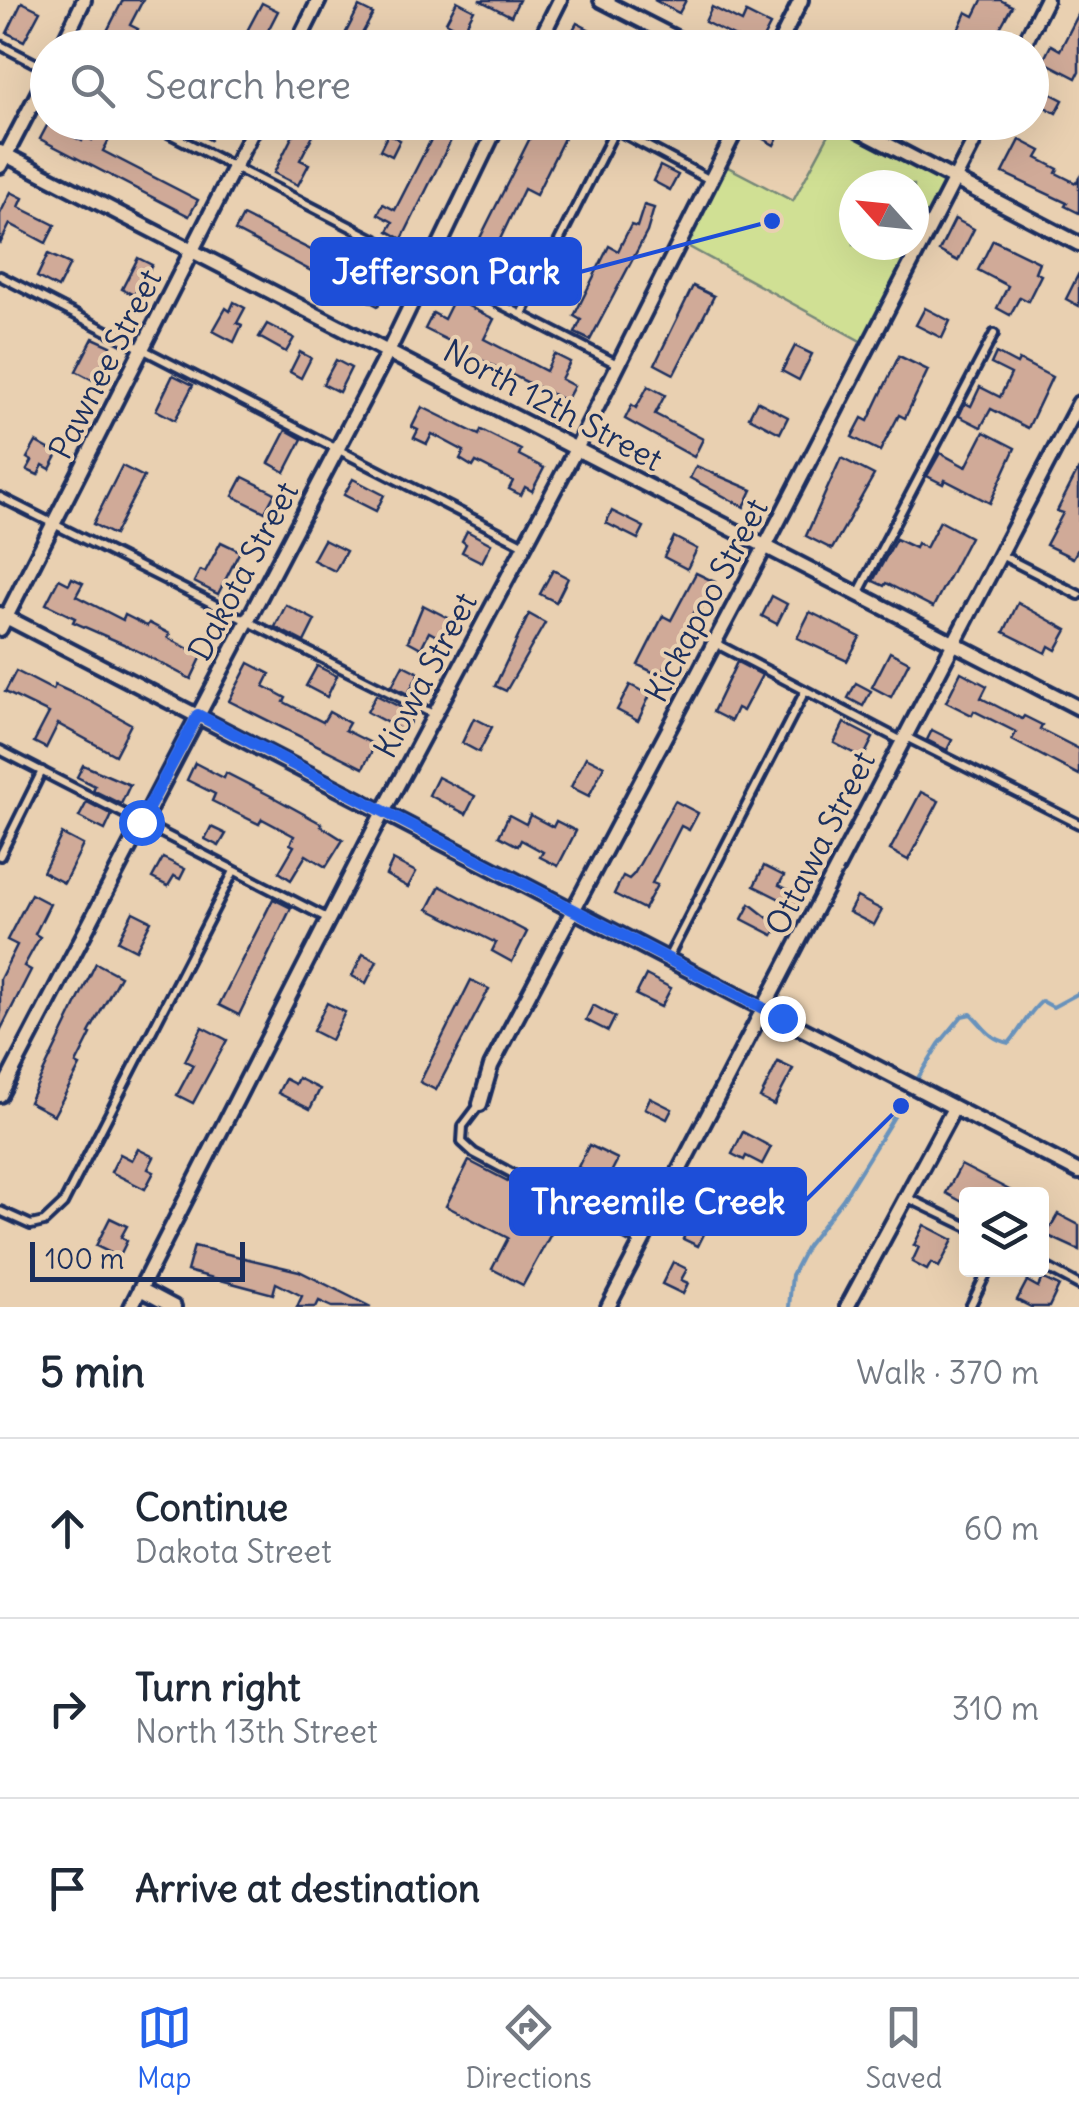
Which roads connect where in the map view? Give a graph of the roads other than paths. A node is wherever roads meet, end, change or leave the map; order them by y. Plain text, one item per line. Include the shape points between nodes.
1 (84, 0) edge
2 (319, 0) edge
3 (560, 0) edge
4 (601, 0) edge
5 (802, 0) edge
6 (1046, 0) edge
7 (69, 30) edge
8 (304, 30) edge
9 (545, 30) edge
10 (660, 30) edge
11 (786, 30) edge
12 (1031, 30) edge
13 (0, 45) edge
14 (30, 62) edge
15 (30, 106) edge
16 (181, 140) edge
17 (248, 140) edge
18 (491, 140) edge
19 (610, 140) edge
20 (634, 140) edge
21 (731, 140) edge
22 (879, 140) edge
23 (975, 140) edge
24 (2, 158) edge
25 (234, 168) junction
26 (954, 179) junction
27 (711, 180) junction
28 (1079, 244) edge
29 (194, 249) junction
30 (429, 265) junction
31 (0, 276) edge
32 (522, 314) junction
33 (994, 334) dead end
34 (389, 350) junction
35 (142, 352) junction
36 (618, 364) junction
37 (1079, 403) edge
38 (576, 449) junction
39 (338, 450) junction
40 (0, 496) edge
41 (54, 524) junction
42 (525, 545) junction
43 (766, 546) junction
44 (1000, 554) junction
45 (859, 594) junction
46 (1079, 595) edge
47 (2, 620) edge
48 (248, 623) junction
49 (715, 643) junction
50 (954, 643) junction
51 (806, 691) junction
52 (1079, 708) edge
53 (198, 715) junction
54 (436, 716) junction
55 (904, 739) junction
56 (0, 750) edge
57 (42, 771) junction
58 (383, 812) junction
59 (141, 822) junction
60 (1079, 824) edge
61 (0, 856) edge
62 (234, 871) junction
63 (573, 911) junction
64 (328, 919) junction
65 (668, 959) junction
66 (765, 1009) junction
67 (0, 1095) edge
68 (480, 1104) joint
69 (954, 1108) junction
70 (1079, 1172) edge
71 (906, 1197) junction
72 (0, 1211) edge
73 (959, 1223) edge
74 (642, 1243) junction
75 (1049, 1269) edge
76 (985, 1277) edge
77 (1079, 1285) edge
78 (140, 1289) junction
79 (130, 1307) edge
80 (174, 1307) edge
81 (608, 1307) edge
82 (847, 1307) edge
83 (970, 1307) edge

1 - 7 street
2 - 8 street
3 - 9 street
4 - 10 street
5 - 11 street
6 - 12 street
13 - 14 lane
15 - 24 street
16 - 25 lane
17 - 25 street, Pawnee Street
18 - 30 street, Dakota Street
19 - 32 lane
20 - 27 lane
21 - 27 street, Kiowa Street
22 - 26 street
23 - 26 street, Kickapoo Street
24 - 29 street, North 12th Street
25 - 29 street, Pawnee Street
25 - 30 lane
26 - 28 street
26 - 43 street, Kickapoo Street
27 - 36 street, Kiowa Street
29 - 34 street, North 12th Street
29 - 35 street, Pawnee Street
30 - 32 lane
30 - 34 street, Dakota Street
31 - 35 lane
32 - 36 lane
33 - 45 lane
34 - 38 street, North 12th Street
34 - 39 street, Dakota Street
35 - 39 lane
35 - 41 street, Pawnee Street
36 - 38 street, Kiowa Street
37 - 44 street, Ottawa Street
38 - 42 street, Kiowa Street
38 - 43 street, North 12th Street
39 - 42 lane
39 - 48 street, Dakota Street
40 - 41 lane
41 - 47 street, Pawnee Street
41 - 48 lane
42 - 54 street, Kiowa Street
43 - 45 street, North 12th Street
43 - 49 street, Kickapoo Street
44 - 46 lane
44 - 50 street, Ottawa Street
45 - 50 street, North 12th Street
47 - 53 street
48 - 53 street, Dakota Street
48 - 54 lane
49 - 51 lane
49 - 63 street, Kickapoo Street
50 - 52 street, North 12th Street
50 - 55 street, Ottawa Street
51 - 55 lane
51 - 65 lane
53 - 58 street
53 - 59 street, Dakota Street
54 - 58 street, Kiowa Street
55 - 60 lane
55 - 66 street, Ottawa Street
56 - 57 lane
57 - 59 lane
57 - 61 lane
58 - 63 street
58 - 64 street, Kiowa Street
59 - 62 lane
59 - 67 street, Dakota Street
62 - 64 lane
62 - 72 lane via 64,1204 31,1226
63 - 65 street
63 - 68 street, Kickapoo Street via 491,1066
64 - 78 street, Kiowa Street
65 - 66 street
66 - 69 street
66 - 74 street, Ottawa Street
68 - 74 lane via 463,1126 462,1142 474,1153
69 - 70 street
69 - 71 street
71 - 73 lane
71 - 82 street
74 - 81 street, Ottawa Street
75 - 77 lane
76 - 83 lane
78 - 79 street, Kiowa Street
78 - 80 street

